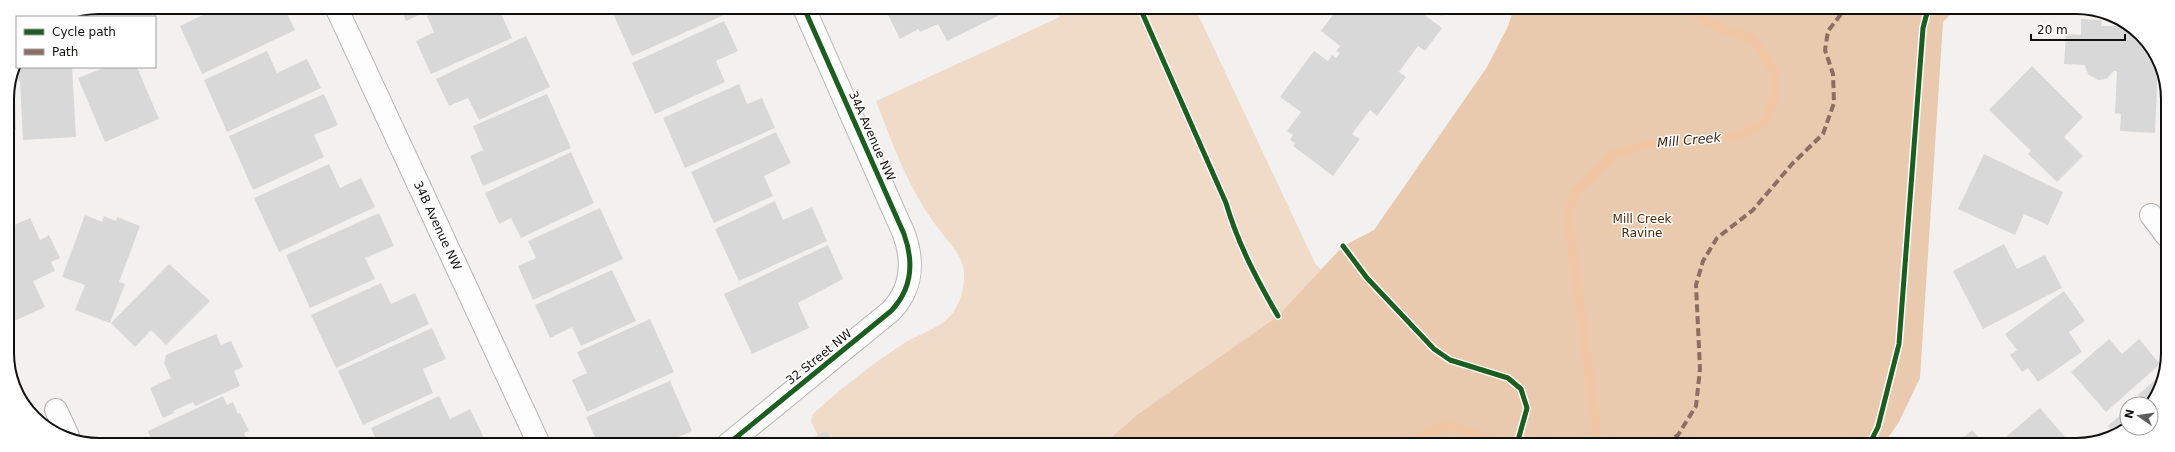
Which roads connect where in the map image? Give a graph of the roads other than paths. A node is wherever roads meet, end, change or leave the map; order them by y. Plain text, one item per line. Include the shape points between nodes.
1 (339, 14) edge
2 (807, 14) edge
3 (2150, 215) dead end
4 (2161, 229) edge
5 (909, 276) joint
6 (56, 410) dead end
7 (66, 432) edge
8 (536, 438) edge
9 (735, 438) edge

1 - 8 street, 34B Avenue NW
2 - 5 street, 34A Avenue NW via 904,234 911,261
3 - 4 street
5 - 9 street, 32 Street NW via 907,288 891,311
6 - 7 street

